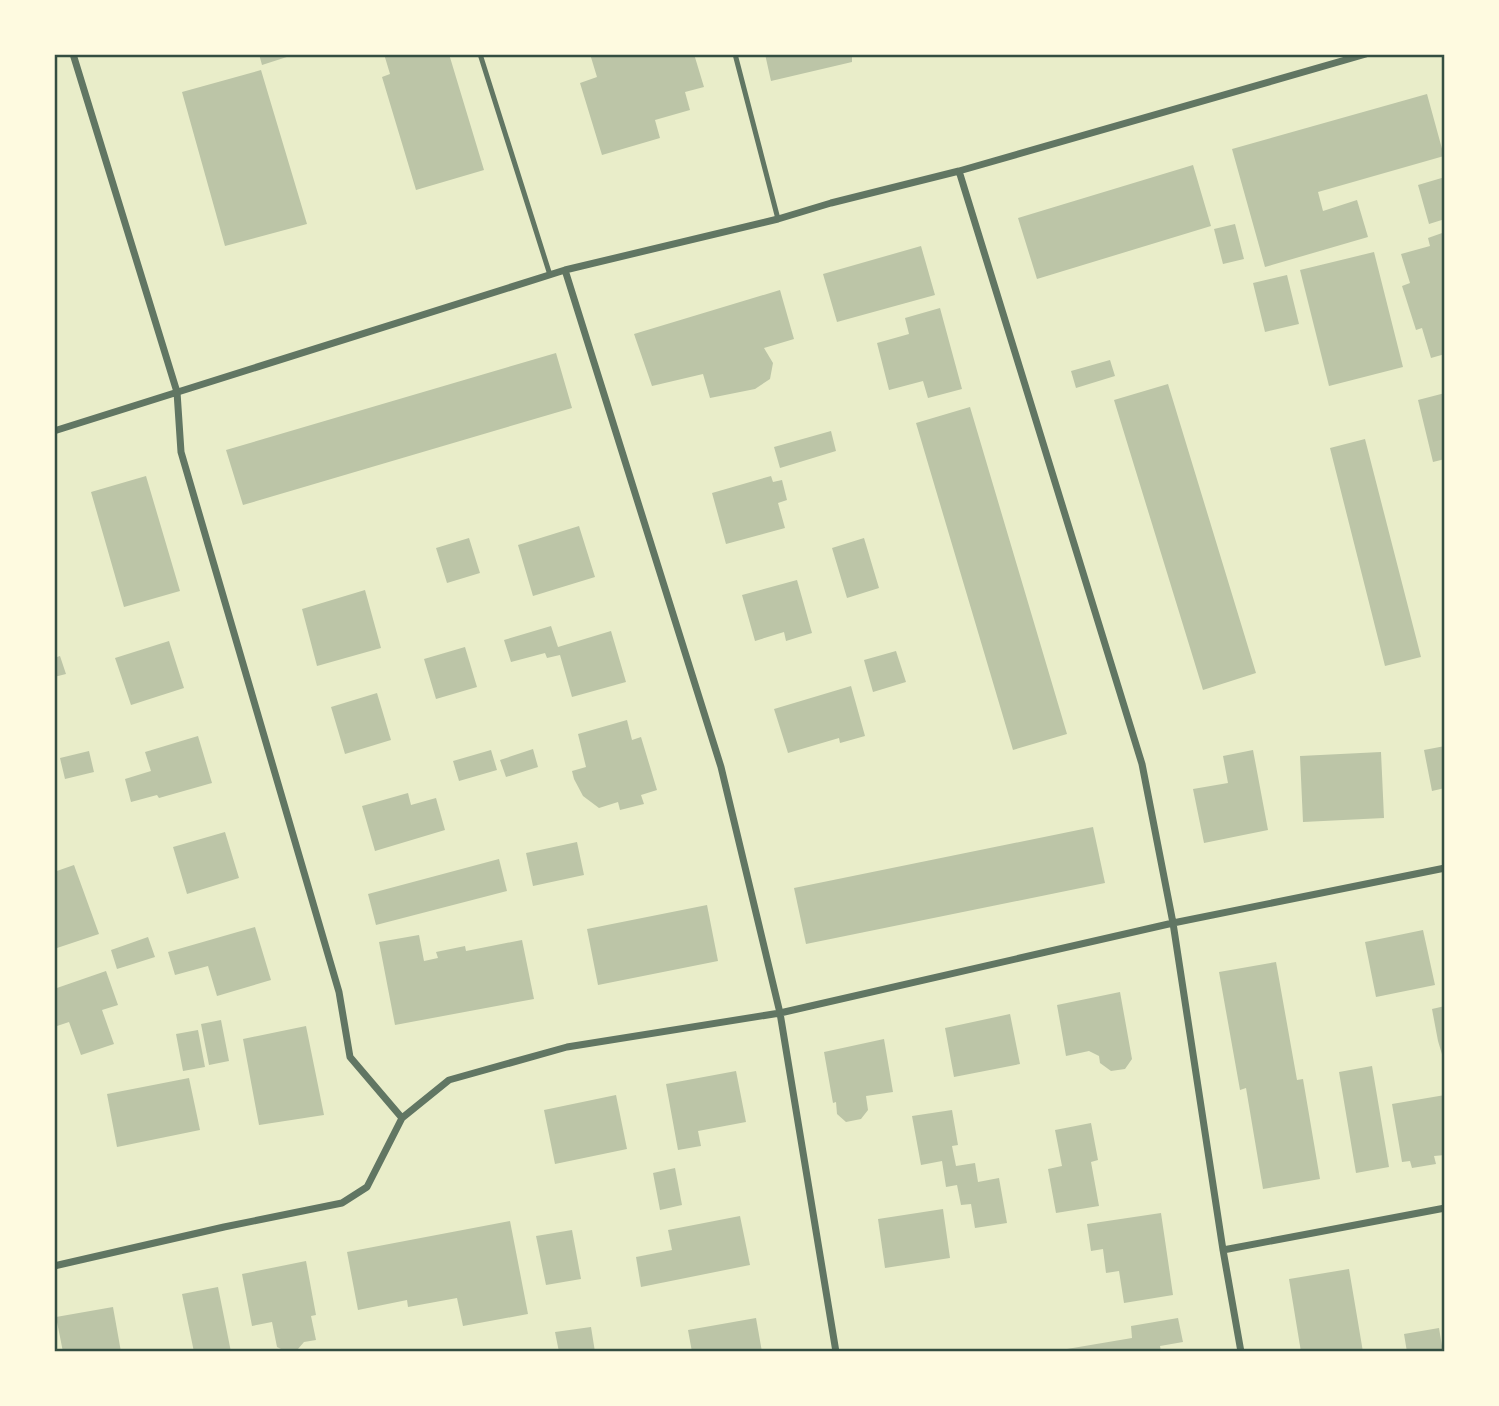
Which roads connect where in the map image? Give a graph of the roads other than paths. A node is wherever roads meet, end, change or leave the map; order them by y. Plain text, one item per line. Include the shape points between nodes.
1 (73, 54) edge
2 (480, 54) edge
3 (735, 54) edge
4 (1366, 54) edge
5 (959, 171) junction
6 (778, 219) junction
7 (565, 270) junction
8 (550, 275) junction
9 (177, 392) junction
10 (54, 431) edge
11 (1445, 868) edge
12 (1173, 923) junction
13 (780, 1013) junction
14 (402, 1118) junction
15 (1445, 1208) edge
16 (1223, 1250) junction
17 (54, 1266) edge
18 (836, 1352) edge
19 (1241, 1352) edge

1 - 9 street
2 - 8 lane
3 - 6 lane
4 - 5 street
5 - 6 street
5 - 12 street via 1142,764
6 - 7 street
7 - 8 street
7 - 13 street via 722,767
8 - 9 street
9 - 10 street
9 - 14 street via 181,452 339,992 350,1057
11 - 12 street
12 - 13 street
12 - 16 street
13 - 14 street via 566,1048 449,1080
13 - 18 street
14 - 17 street via 368,1187 342,1203
15 - 16 street
16 - 19 street

